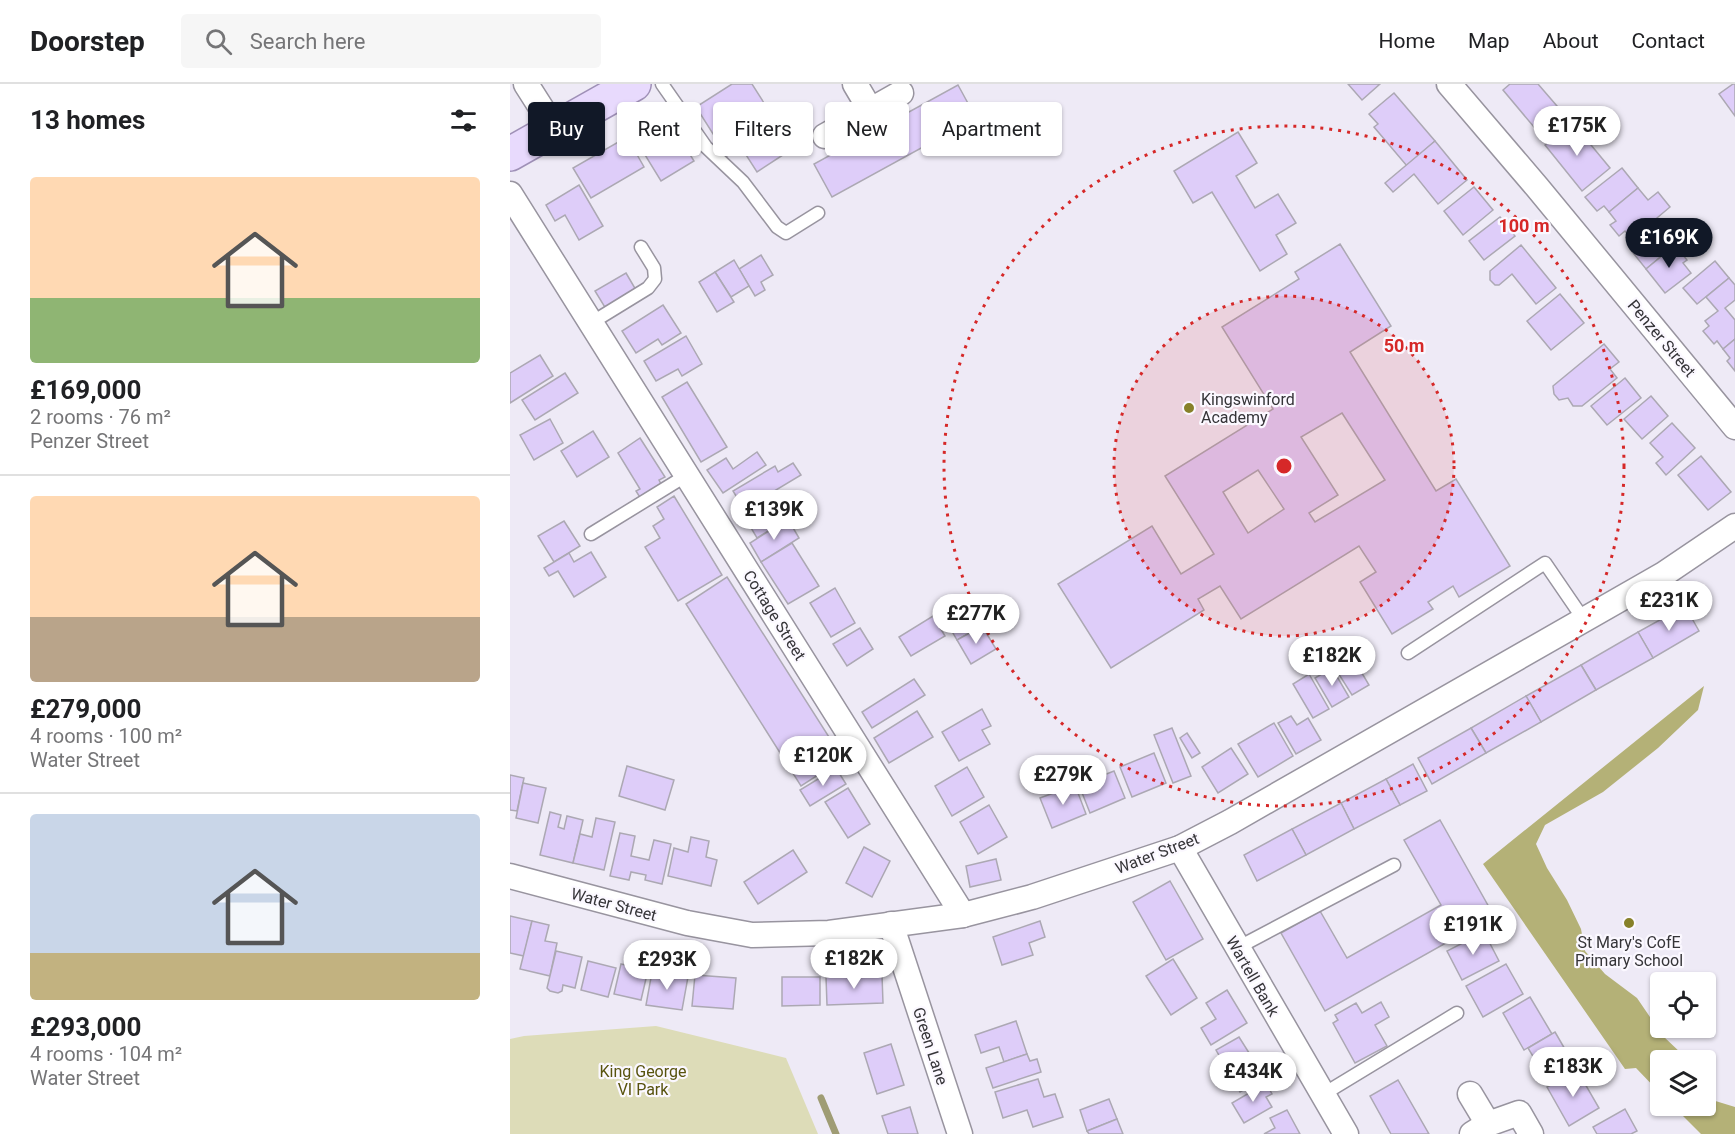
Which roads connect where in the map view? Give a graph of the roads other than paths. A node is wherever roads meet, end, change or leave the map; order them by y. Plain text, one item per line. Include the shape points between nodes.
1 (526, 84) edge
2 (634, 84) edge
3 (662, 84) edge
4 (855, 84) edge
5 (1449, 84) edge
6 (901, 93) dead end
7 (537, 102) edge
8 (601, 102) edge
9 (866, 102) edge
10 (886, 102) edge
11 (528, 143) edge
12 (510, 154) edge
13 (510, 194) edge
14 (818, 213) dead end
15 (641, 247) dead end
16 (591, 323) junction
17 (1735, 427) edge
18 (687, 475) junction
19 (1735, 526) edge
20 (591, 534) dead end
21 (1584, 620) junction
22 (1408, 653) dead end
23 (1180, 848) junction
24 (1394, 866) dead end
25 (510, 876) edge
26 (963, 915) junction
27 (891, 924) junction
28 (1237, 948) junction
29 (1457, 1013) dead end
30 (1470, 1094) dead end
31 (1322, 1095) junction
32 (1480, 1129) edge
33 (960, 1134) edge
34 (1346, 1134) edge
35 (1531, 1134) edge

1 - 7 street
2 - 8 main road
3 - 14 lane via 706,147 743,182 777,227 786,233
4 - 9 street
5 - 17 street, Penzer Street
6 - 10 street
11 - 12 main road
13 - 16 street, Cottage Street
15 - 16 lane via 654,268 655,279 648,288
16 - 18 street, Cottage Street
18 - 20 lane
18 - 26 street, Cottage Street
19 - 21 street, Water Street via 1664,574
21 - 22 lane via 1545,563
21 - 23 street, Water Street
23 - 26 street, Water Street via 1032,897
23 - 28 street, Wartell Bank
24 - 28 lane
25 - 27 street, Water Street via 687,923 752,935 829,933
26 - 27 street, Water Street
27 - 33 street, Green Lane
28 - 31 street, Wartell Bank
29 - 31 lane
30 - 32 street
31 - 34 street, Wartell Bank
32 - 35 street via 1519,1113

